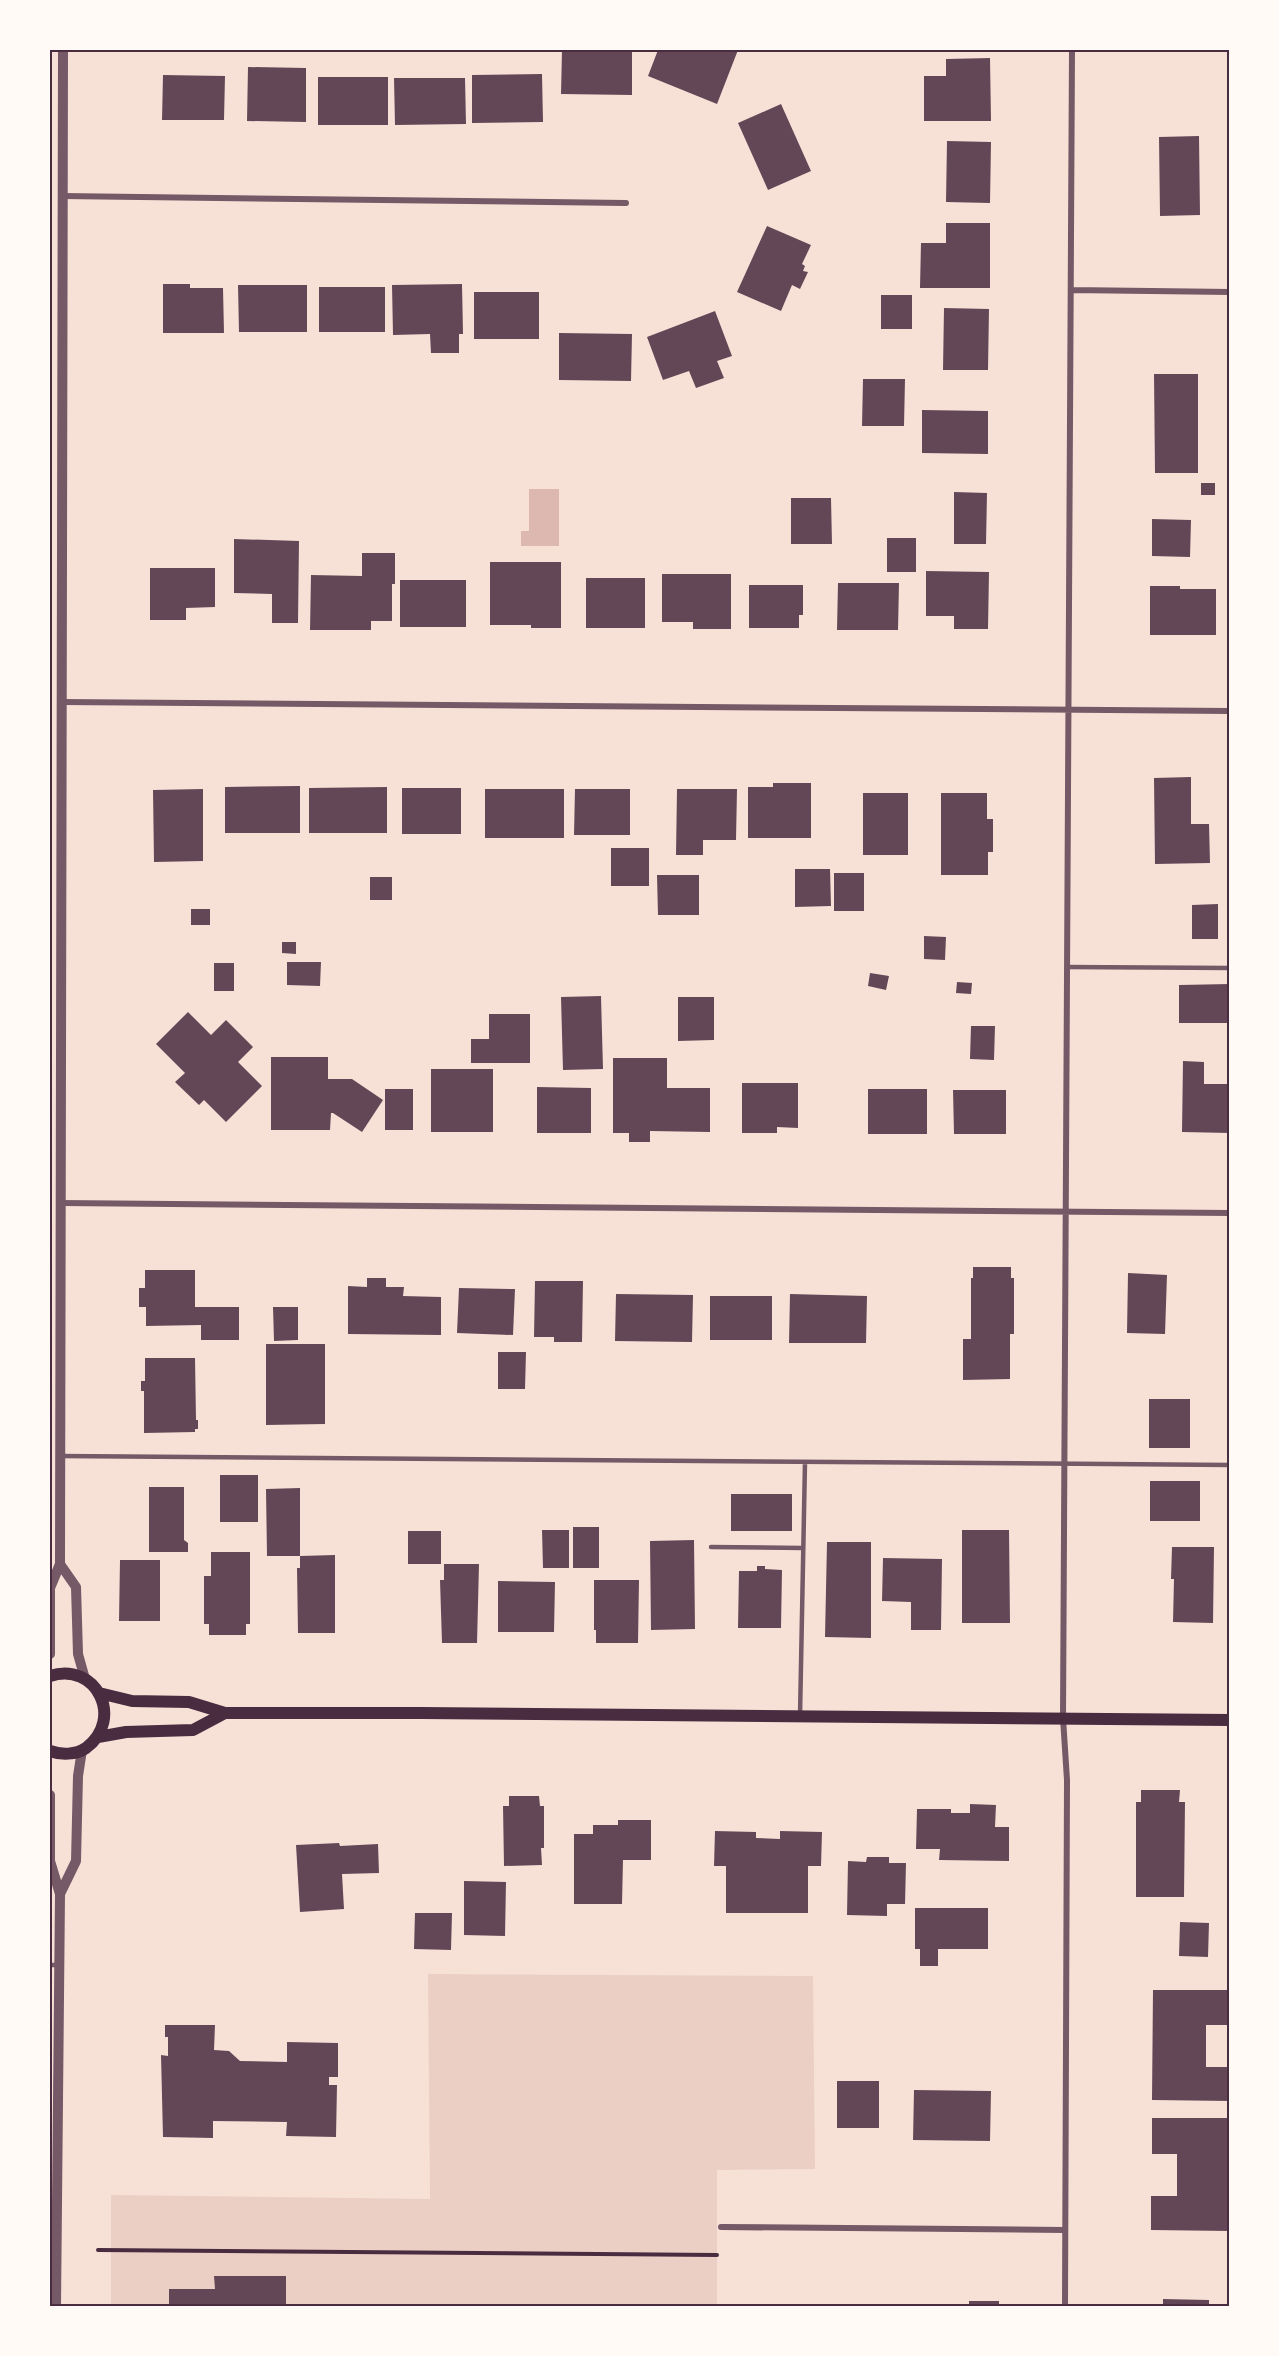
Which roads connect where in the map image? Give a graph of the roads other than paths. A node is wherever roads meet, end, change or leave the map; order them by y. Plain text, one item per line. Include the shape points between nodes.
1 (63, 50) edge
2 (1072, 50) edge
3 (63, 196) junction
4 (626, 203) dead end
5 (1071, 291) junction
6 (1230, 292) edge
7 (61, 702) junction
8 (1069, 710) junction
9 (1230, 711) edge
10 (1067, 967) junction
11 (1230, 968) edge
12 (60, 1203) junction
13 (1066, 1212) junction
14 (1230, 1214) edge
15 (59, 1456) junction
16 (805, 1462) junction
17 (1064, 1465) junction
18 (1230, 1465) edge
19 (711, 1547) dead end
20 (803, 1548) junction
21 (60, 1564) junction
22 (50, 1654) edge
23 (50, 1676) edge
24 (85, 1679) junction
25 (99, 1693) junction
26 (225, 1713) junction
27 (800, 1716) junction
28 (1063, 1718) junction
29 (1230, 1720) edge
30 (98, 1737) junction
31 (82, 1750) junction
32 (50, 1751) edge
33 (50, 1795) edge
34 (60, 1894) junction
35 (54, 1965) edge
36 (53, 2210) edge
37 (721, 2227) dead end
38 (1065, 2230) junction
39 (56, 2307) edge
40 (1065, 2307) edge

1 - 3 street
2 - 5 street
3 - 4 street
3 - 7 street
5 - 6 street
5 - 8 street
7 - 8 street
7 - 12 street
8 - 9 street
8 - 10 street
10 - 11 lane
10 - 13 street
12 - 13 street
12 - 15 street
13 - 14 street
13 - 17 street
15 - 16 lane
15 - 21 street
16 - 17 lane
16 - 20 lane
17 - 18 lane
17 - 28 street
19 - 20 lane
20 - 27 lane
21 - 22 street via 50,1588
21 - 24 street via 76,1587 78,1654
23 - 24 main road via 65,1673
24 - 25 main road
25 - 26 main road via 132,1701 189,1702
25 - 30 main road via 105,1718
26 - 27 main road
26 - 30 main road via 193,1730
27 - 28 main road
28 - 29 main road
28 - 38 street via 1067,1780
30 - 31 main road
31 - 32 main road via 69,1754
31 - 34 street via 76,1861
33 - 34 street via 50,1861
34 - 35 street
35 - 36 street
36 - 39 street
37 - 38 street
38 - 40 street

